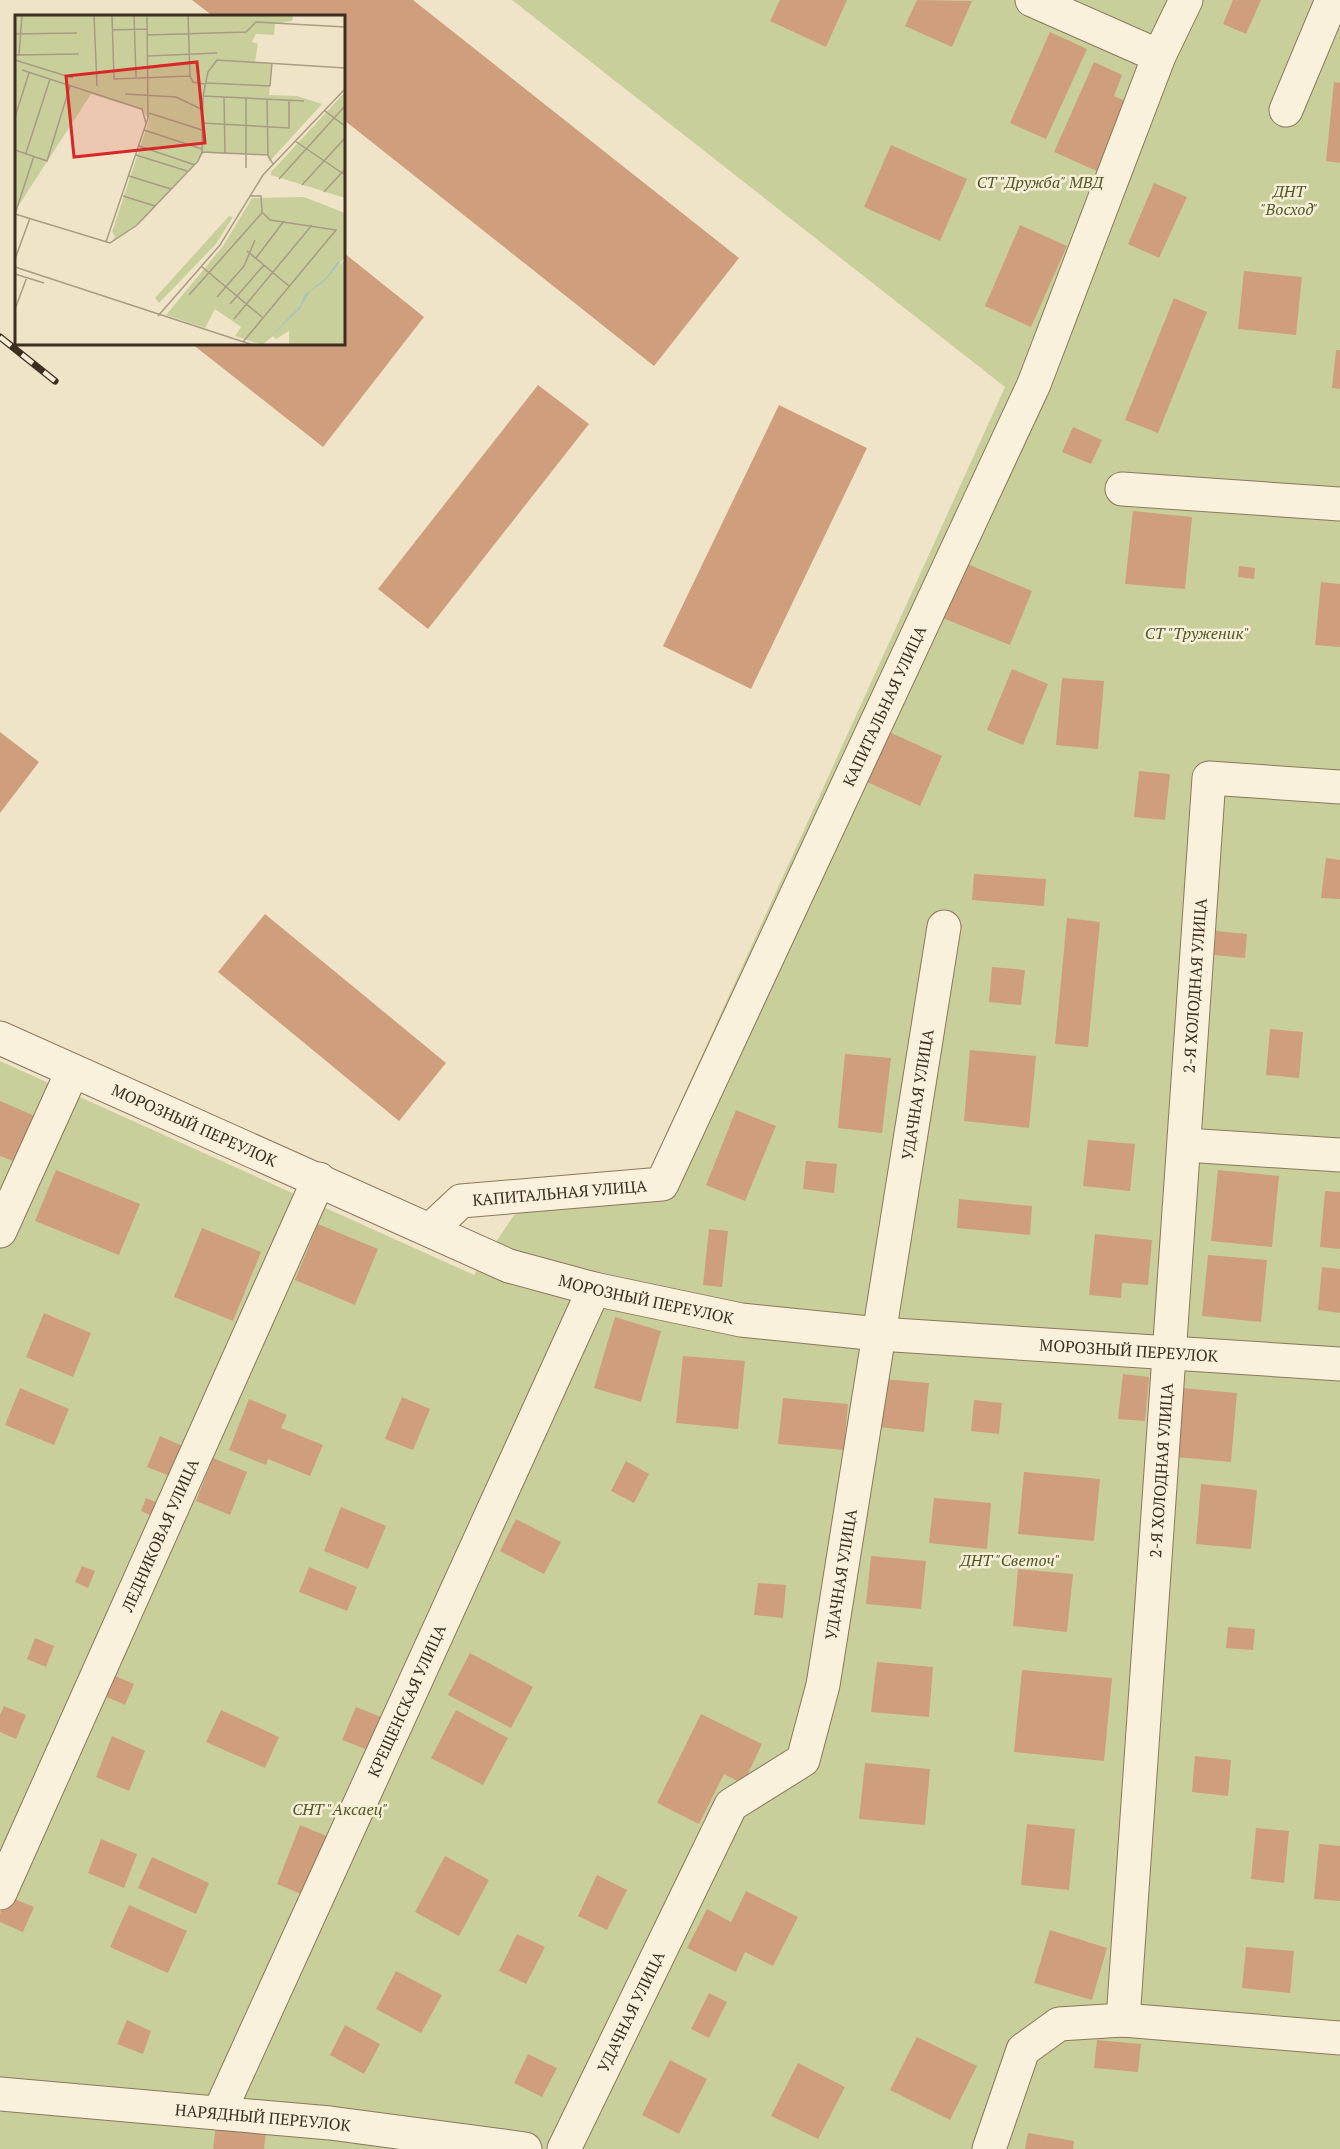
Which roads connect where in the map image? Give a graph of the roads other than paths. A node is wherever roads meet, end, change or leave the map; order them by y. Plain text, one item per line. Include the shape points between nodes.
1 (1032, 0) edge
2 (1186, 0) edge
3 (1332, 0) edge
4 (1159, 56) junction
5 (1286, 110) dead end
6 (1122, 489) dead end
7 (1340, 504) edge
8 (1340, 787) edge
9 (944, 927) dead end
10 (0, 1038) edge
11 (72, 1072) junction
12 (1185, 1145) junction
13 (1340, 1155) edge
14 (319, 1179) junction
15 (431, 1229) junction
16 (0, 1231) edge
17 (594, 1289) junction
18 (879, 1334) junction
19 (1169, 1352) junction
20 (1340, 1364) edge
21 (0, 1893) edge
22 (1123, 2020) junction
23 (1340, 2038) edge
24 (0, 2094) edge
25 (219, 2113) junction
26 (328, 2136) edge
27 (525, 2149) edge
28 (564, 2149) edge
29 (988, 2149) edge

1 - 4 street
2 - 4 street, КАПИТАЛЬНАЯ УЛИЦА
3 - 5 street
4 - 15 street, КАПИТАЛЬНАЯ УЛИЦА via 1034,384 662,1184 461,1201
6 - 7 street
8 - 12 street, 2-Я ХОЛОДНАЯ УЛИЦА via 1209,778
9 - 18 street, УДАЧНАЯ УЛИЦА
10 - 11 street, МОРОЗНЫЙ ПЕРЕУЛОК
11 - 14 street, МОРОЗНЫЙ ПЕРЕУЛОК
11 - 16 street
12 - 13 street
12 - 19 street, 2-Я ХОЛОДНАЯ УЛИЦА
14 - 15 street, МОРОЗНЫЙ ПЕРЕУЛОК
14 - 21 street, ЛЕДНИКОВАЯ УЛИЦА
15 - 17 street, МОРОЗНЫЙ ПЕРЕУЛОК via 509,1266
17 - 18 street, МОРОЗНЫЙ ПЕРЕУЛОК via 741,1320
17 - 25 street, КРЕЩЕНСКАЯ УЛИЦА
18 - 19 street, МОРОЗНЫЙ ПЕРЕУЛОК
18 - 28 street, УДАЧНАЯ УЛИЦА via 823,1685 803,1760 731,1805
19 - 20 street, МОРОЗНЫЙ ПЕРЕУЛОК
19 - 22 street, 2-Я ХОЛОДНАЯ УЛИЦА
22 - 23 street
22 - 29 street via 1059,2025 1023,2050
24 - 25 street, НАРЯДНЫЙ ПЕРЕУЛОК
25 - 26 street, НАРЯДНЫЙ ПЕРЕУЛОК
26 - 27 street, НАРЯДНЫЙ ПЕРЕУЛОК

